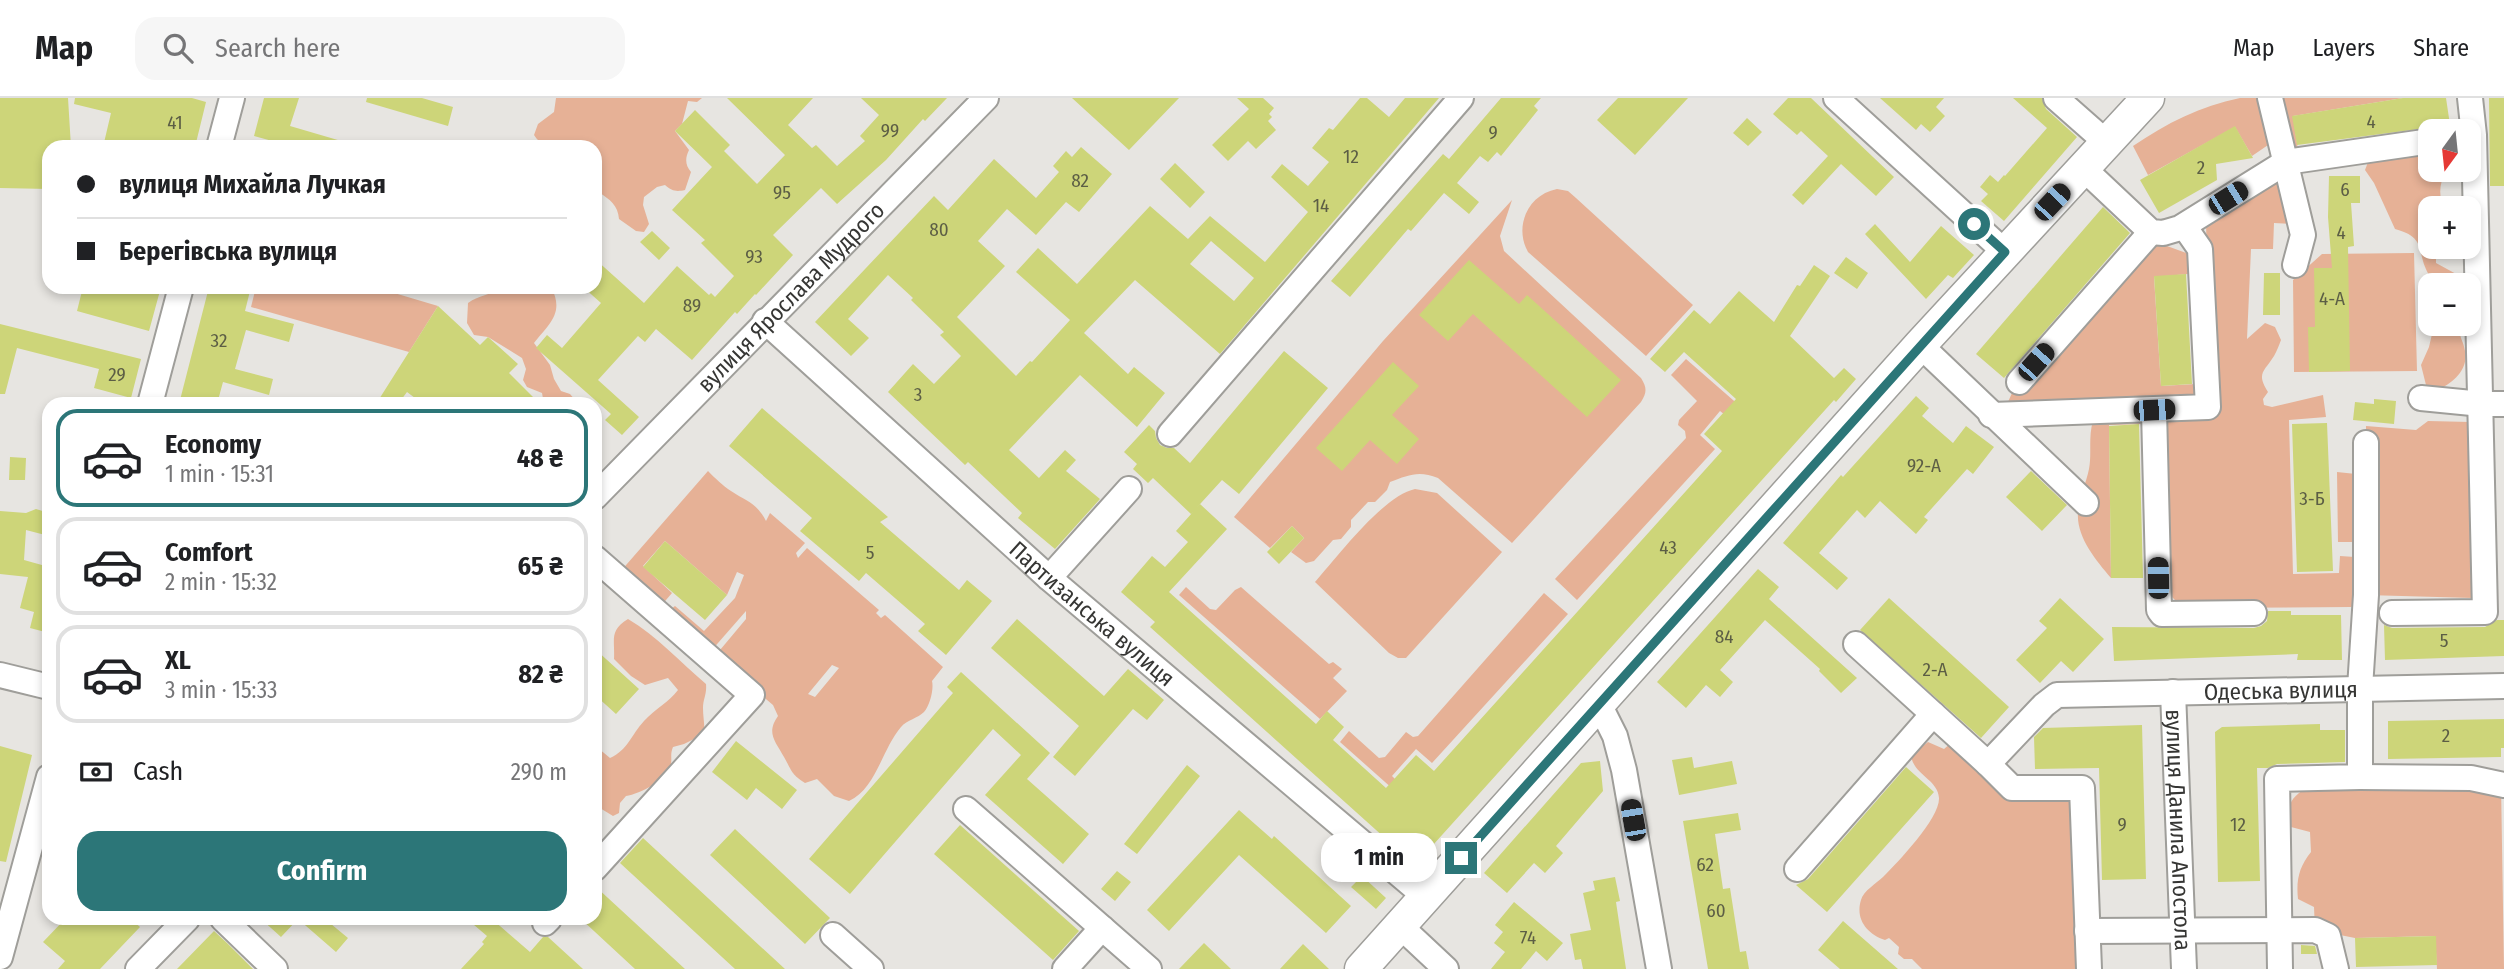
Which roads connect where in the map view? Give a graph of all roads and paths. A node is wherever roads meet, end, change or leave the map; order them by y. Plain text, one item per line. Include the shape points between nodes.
1 (232, 98) edge
2 (986, 98) edge
3 (1461, 98) edge
4 (1836, 98) edge
5 (2056, 98) edge
6 (2148, 98) edge
7 (2270, 98) edge
8 (2470, 98) edge
9 (2471, 119) edge
10 (221, 140) edge
11 (2107, 142) junction
12 (2418, 143) edge
13 (2287, 162) junction
14 (2083, 169) junction
15 (2476, 182) edge
16 (2184, 226) junction
17 (2151, 232) junction
18 (2005, 252) junction
19 (2295, 265) dead end
20 (179, 294) edge
21 (765, 321) junction
22 (1920, 345) junction
23 (2019, 382) dead end
24 (152, 397) edge
25 (2421, 398) dead end
26 (2493, 404) edge
27 (2154, 410) junction
28 (1991, 415) junction
29 (1170, 435) dead end
30 (2366, 443) dead end
31 (1129, 489) dead end
32 (602, 490) edge
33 (2086, 503) dead end
34 (602, 564) edge
35 (1049, 578) junction
36 (2254, 612) dead end
37 (2392, 613) dead end
38 (1856, 644) dead end
39 (0, 675) edge
40 (42, 685) edge
41 (2504, 686) edge
42 (2360, 688) junction
43 (2173, 692) junction
44 (1599, 704) junction
45 (1933, 714) junction
46 (1987, 764) junction
47 (2360, 777) junction
48 (2504, 785) edge
49 (42, 803) edge
50 (967, 809) dead end
51 (602, 860) edge
52 (1797, 869) dead end
53 (1426, 897) junction
54 (181, 925) edge
55 (229, 925) edge
56 (1400, 926) junction
57 (1102, 928) junction
58 (2182, 930) junction
59 (2279, 930) junction
60 (2087, 931) junction
61 (833, 935) dead end
62 (0, 957) edge
63 (1366, 967) edge
64 (138, 969) edge
65 (275, 969) edge
66 (871, 969) edge
67 (1065, 969) edge
68 (1149, 969) edge
69 (1446, 969) edge
70 (1659, 969) edge
71 (2089, 969) edge
72 (2184, 969) edge
73 (2280, 969) edge
74 (2336, 969) edge

1 - 10 street
2 - 21 street, вулиця Ярослава Мудрого
3 - 29 street
4 - 18 street
5 - 11 street
6 - 11 main road
7 - 13 street
8 - 9 street
11 - 14 main road
12 - 13 street
13 - 16 street
13 - 19 street via 2303,235
14 - 17 street
14 - 18 main road
15 - 26 street
16 - 17 street
16 - 27 street via 2200,250 2207,407
17 - 23 street
18 - 22 main road
20 - 24 street
21 - 32 street, вулиця Ярослава Мудрого
21 - 35 street, Партизанська вулиця
22 - 28 street
22 - 44 main road
25 - 26 street
26 - 37 street via 2485,612
27 - 28 street
27 - 36 street via 2159,610 2162,614
28 - 33 street
30 - 42 street via 2366,595
31 - 35 street
34 - 51 street via 752,695
35 - 53 street, Партизанська вулиця
38 - 45 street
39 - 40 street
41 - 42 street, Одеська вулиця
42 - 43 street, Одеська вулиця
42 - 47 street
43 - 46 street, Одеська вулиця via 2057,695
43 - 58 street, вулиця Данила Апостола
44 - 53 main road
44 - 70 street via 1625,770
45 - 46 street
45 - 52 street
46 - 60 street via 2012,788 2082,788
47 - 48 street via 2471,778
47 - 59 street via 2277,779
49 - 62 street
50 - 57 street
53 - 56 main road
54 - 64 street
55 - 65 street
56 - 63 main road
56 - 69 street
57 - 67 street
57 - 68 street
58 - 59 street
58 - 60 street
58 - 72 street, вулиця Данила Апостола
59 - 73 street
59 - 74 street via 2315,930 2328,936
60 - 71 street
61 - 66 street

